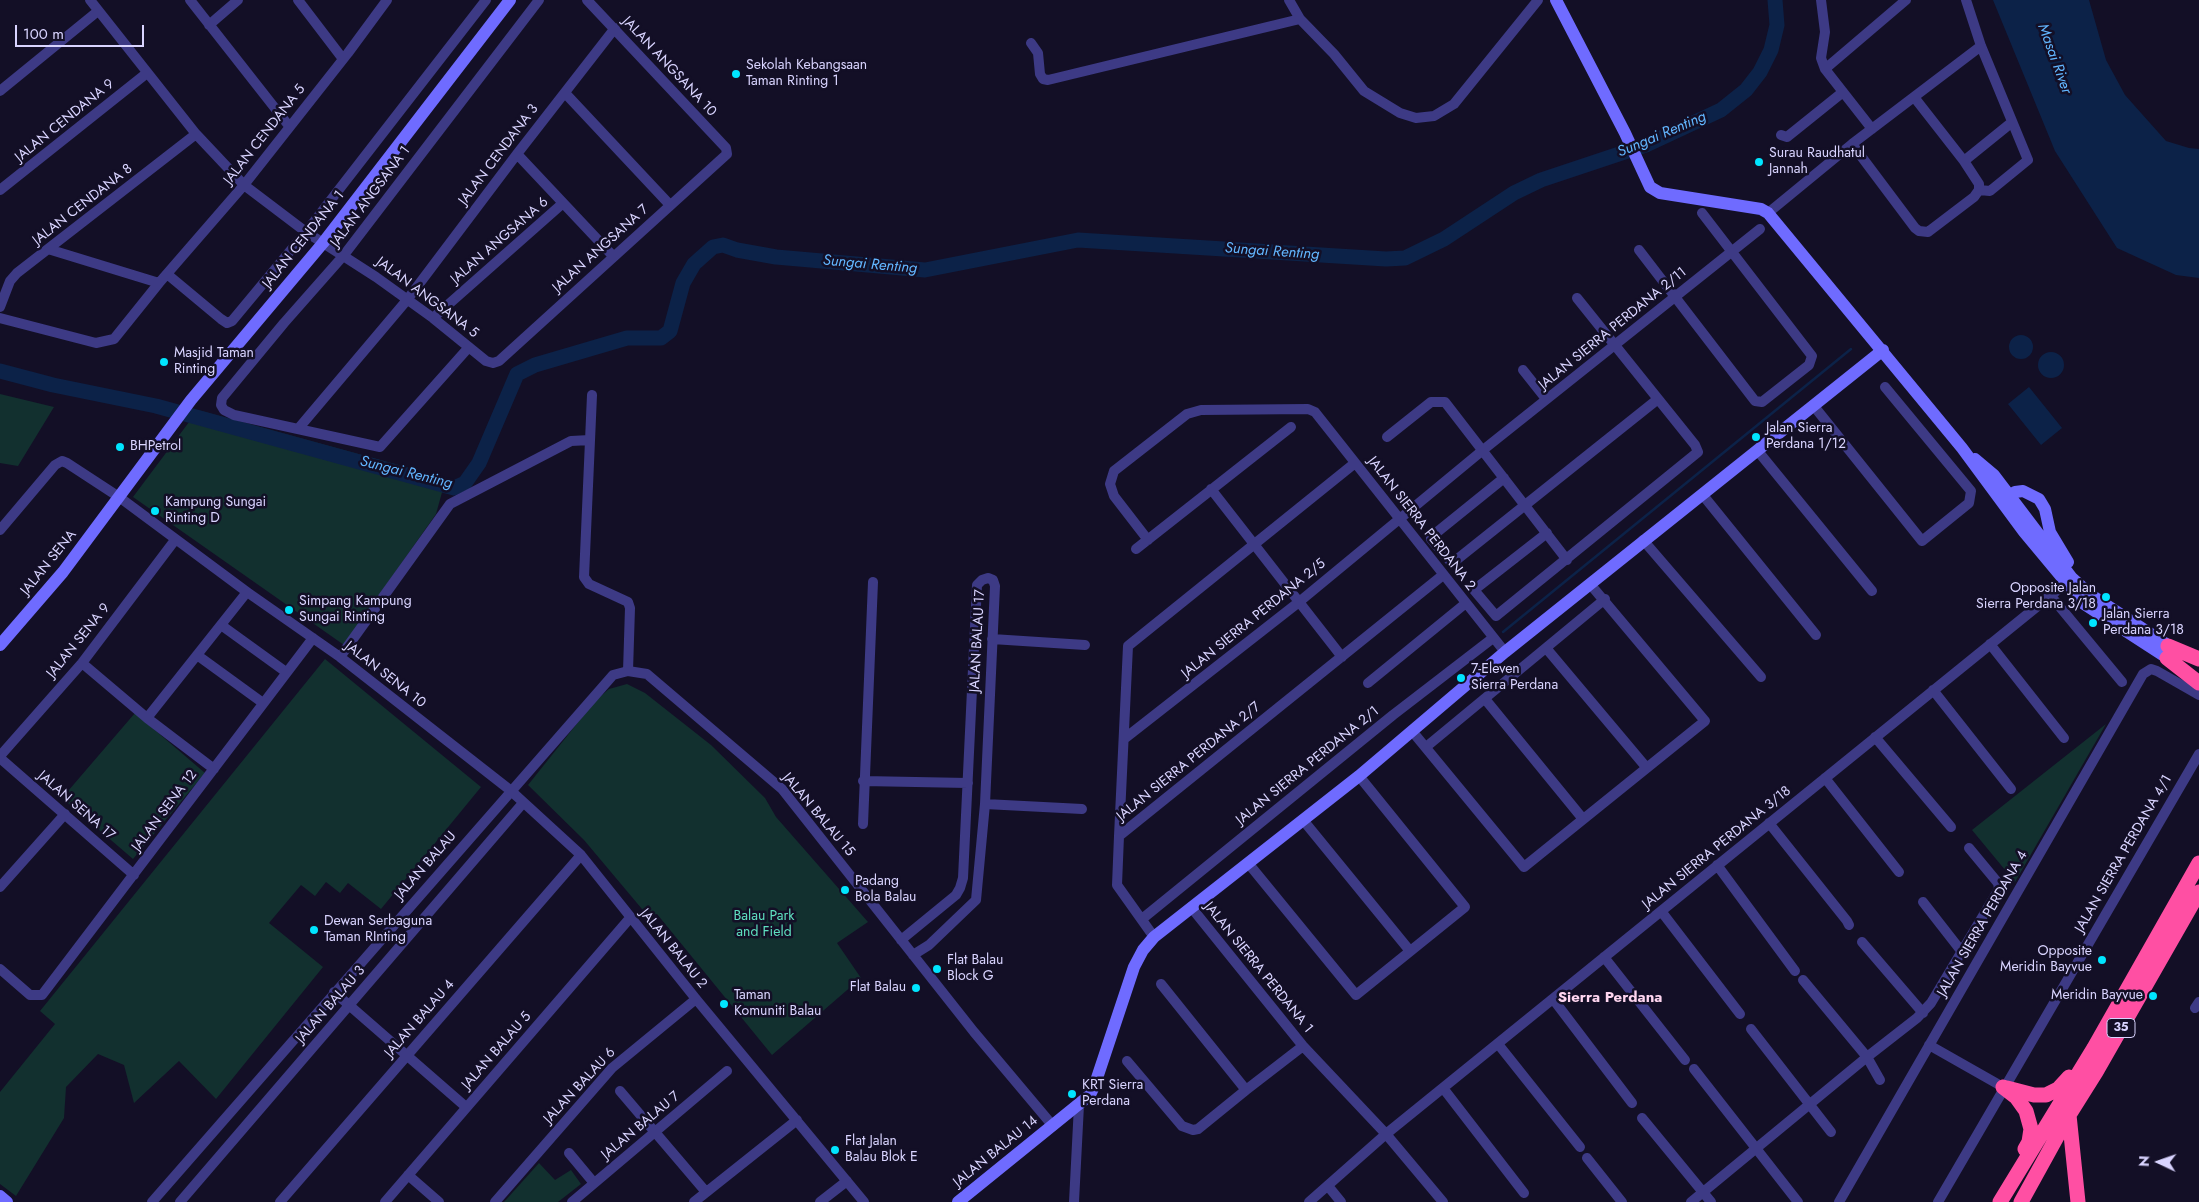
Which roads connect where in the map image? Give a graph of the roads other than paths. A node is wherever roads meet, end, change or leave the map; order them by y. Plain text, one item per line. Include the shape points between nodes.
1 (90, 0) edge
2 (190, 0) edge
3 (238, 0) edge
4 (298, 0) edge
5 (387, 0) edge
6 (486, 0) edge
7 (510, 0) edge
8 (539, 0) edge
9 (587, 0) edge
10 (1289, 0) edge
11 (1538, 0) edge
12 (1556, 0) edge
13 (1821, 0) edge
14 (1906, 0) edge
15 (1966, 0) edge
16 (98, 11) junction
17 (1300, 19) junction
18 (209, 25) junction
19 (615, 28) junction
20 (1031, 43) dead end
21 (1824, 43) junction
22 (1981, 46) junction
23 (1846, 50) junction
24 (344, 59) junction
25 (1825, 69) junction
26 (147, 73) junction
27 (0, 91) edge
28 (1843, 92) junction
29 (565, 93) junction
30 (1914, 97) junction
31 (2012, 123) junction
32 (289, 126) junction
33 (1872, 129) junction
34 (196, 134) junction
35 (1780, 135) dead end
36 (1852, 144) junction
37 (517, 154) junction
38 (727, 154) joint
39 (1964, 161) junction
40 (244, 185) junction
41 (0, 190) edge
42 (1979, 190) junction
43 (562, 204) junction
44 (670, 205) junction
45 (1702, 213) dead end
46 (1768, 213) junction
47 (1760, 229) dead end
48 (306, 232) junction
49 (323, 243) junction
50 (48, 249) junction
51 (1639, 250) dead end
52 (1732, 252) junction
53 (344, 255) junction
54 (613, 256) junction
55 (167, 274) junction
56 (159, 283) junction
57 (1675, 297) junction
58 (1577, 298) dead end
59 (407, 300) junction
60 (0, 307) edge
61 (0, 318) edge
62 (432, 318) junction
63 (1614, 345) junction
64 (468, 347) junction
65 (1883, 350) junction
66 (493, 363) joint
67 (1523, 370) dead end
68 (1885, 387) dead end
69 (592, 395) dead end
70 (1658, 399) junction
71 (1546, 400) junction
72 (1813, 405) junction
73 (1291, 427) dead end
74 (298, 429) junction
75 (1387, 437) dead end
76 (590, 440) junction
77 (1483, 450) junction
78 (1757, 450) junction
79 (1355, 463) junction
80 (1504, 478) junction
81 (1211, 489) junction
82 (1702, 494) junction
83 (119, 497) junction
84 (2006, 500) junction
85 (1525, 505) junction
86 (1400, 519) junction
87 (0, 530) edge
88 (1547, 534) junction
89 (175, 540) junction
90 (1148, 540) junction
91 (1643, 540) junction
92 (1255, 545) junction
93 (1136, 549) dead end
94 (1567, 560) junction
95 (1443, 575) junction
96 (2069, 581) junction
97 (873, 582) dead end
98 (1590, 584) junction
99 (2085, 590) junction
100 (1872, 591) dead end
101 (247, 592) junction
102 (2050, 594) junction
103 (1605, 600) junction
104 (1299, 602) junction
105 (1466, 603) junction
106 (221, 625) junction
107 (1816, 634) dead end
108 (313, 638) junction
109 (1493, 638) junction
110 (992, 639) junction
111 (1990, 644) junction
112 (0, 645) edge
113 (1085, 645) dead end
114 (1546, 648) junction
115 (1505, 652) junction
116 (2168, 652) junction
117 (197, 655) junction
118 (340, 657) junction
119 (1342, 657) junction
120 (2199, 658) edge
121 (82, 662) junction
122 (2199, 662) edge
123 (628, 671) junction
124 (286, 672) junction
125 (2199, 676) edge
126 (1761, 677) dead end
127 (2122, 682) dead end
128 (1368, 683) dead end
129 (2199, 683) edge
130 (1933, 690) junction
131 (2199, 696) edge
132 (1485, 699) junction
133 (262, 704) junction
134 (147, 718) junction
135 (1412, 731) junction
136 (1875, 737) junction
137 (2064, 738) dead end
138 (1124, 739) junction
139 (1426, 747) junction
140 (2199, 754) edge
141 (0, 757) edge
142 (1646, 767) junction
143 (214, 770) junction
144 (1359, 776) junction
145 (1825, 778) junction
146 (864, 781) junction
147 (968, 783) junction
148 (2011, 789) dead end
149 (510, 790) junction
150 (523, 803) junction
151 (986, 804) junction
152 (1082, 809) dead end
153 (65, 814) junction
154 (1583, 819) junction
155 (1303, 820) junction
156 (1769, 823) junction
157 (863, 824) dead end
158 (1951, 827) dead end
159 (1118, 836) junction
160 (1970, 848) dead end
161 (581, 855) junction
162 (2199, 862) edge
163 (1248, 863) junction
164 (1717, 865) junction
165 (1899, 872) dead end
166 (134, 876) junction
167 (0, 887) edge
168 (2199, 892) edge
169 (1923, 902) dead end
170 (1191, 907) junction
171 (1661, 911) junction
172 (630, 918) junction
173 (1142, 919) junction
174 (1849, 926) dead end
175 (1154, 937) junction
176 (901, 940) junction
177 (1862, 942) dead end
178 (1410, 951) junction
179 (1962, 952) junction
180 (913, 955) junction
181 (1604, 957) junction
182 (0, 969) edge
183 (1795, 971) dead end
184 (1803, 980) dead end
185 (1161, 984) dead end
186 (334, 992) junction
187 (1553, 999) junction
188 (696, 1000) junction
189 (349, 1005) junction
190 (1923, 1012) junction
191 (1740, 1014) dead end
192 (1751, 1029) dead end
193 (1498, 1044) junction
194 (1929, 1045) junction
195 (1303, 1046) junction
196 (2094, 1048) junction
197 (407, 1055) junction
198 (1866, 1057) junction
199 (1685, 1060) dead end
200 (1127, 1061) dead end
201 (1694, 1069) dead end
202 (727, 1072) dead end
203 (1880, 1080) dead end
204 (1442, 1088) junction
205 (2003, 1088) junction
206 (1246, 1090) junction
207 (620, 1091) dead end
208 (1632, 1103) dead end
209 (1810, 1105) junction
210 (1079, 1106) junction
211 (466, 1107) junction
212 (2069, 1115) junction
213 (1642, 1118) dead end
214 (797, 1120) junction
215 (1053, 1126) junction
216 (655, 1132) junction
217 (1831, 1132) dead end
218 (1386, 1134) junction
219 (1580, 1147) dead end
220 (1757, 1148) junction
221 (569, 1153) dead end
222 (1587, 1158) dead end
223 (408, 1175) junction
224 (847, 1181) junction
225 (594, 1183) junction
226 (1328, 1186) junction
227 (2008, 1188) junction
228 (706, 1192) junction
229 (1703, 1192) junction
230 (1524, 1193) dead end
231 (0, 1196) edge
232 (6, 1202) edge
233 (152, 1202) edge
234 (180, 1202) edge
235 (280, 1202) edge
236 (385, 1202) edge
237 (439, 1202) edge
238 (495, 1202) edge
239 (572, 1202) edge
240 (694, 1202) edge
241 (820, 1202) edge
242 (864, 1202) edge
243 (958, 1202) edge
244 (1074, 1202) edge
245 (1309, 1202) edge
246 (1341, 1202) edge
247 (1443, 1202) edge
248 (1622, 1202) edge
249 (1691, 1202) edge
250 (1711, 1202) edge
251 (1798, 1202) edge
252 (1838, 1202) edge
253 (1938, 1202) edge
254 (2000, 1202) edge
255 (2021, 1202) edge
256 (2033, 1202) edge
257 (2078, 1202) edge

1 - 16 street, JALAN ANGSANA 5
2 - 18 street
3 - 18 street
4 - 24 street
5 - 24 street, JALAN CENDANA 5
6 - 48 street, JALAN CENDANA 1
7 - 49 street, JALAN CENDANA 1
8 - 53 street, JALAN ANGSANA 1
9 - 19 street, JALAN ANGSANA 10
10 - 17 street
11 - 17 street via 1454,104 1434,116 1416,118 1400,113 1364,91
12 - 46 street via 1650,187 1660,193 1761,209
13 - 21 street
14 - 23 street
15 - 22 street
16 - 26 street, JALAN ANGSANA 5
16 - 27 street
17 - 20 street via 1048,80 1040,74 1038,52
18 - 32 street
19 - 29 street, JALAN CENDANA 3
19 - 38 street, JALAN ANGSANA 10 via 726,148
21 - 23 street via 1835,50
21 - 25 street via 1821,58
22 - 30 street
22 - 31 street
23 - 25 street
24 - 32 street, JALAN CENDANA 5
25 - 28 street
26 - 34 street, JALAN ANGSANA 5
26 - 41 street, JALAN CENDANA 9
28 - 33 street
28 - 35 street via 1787,137
29 - 37 street, JALAN CENDANA 3
29 - 44 street
30 - 33 street
30 - 39 street
31 - 39 street
31 - 42 street via 2028,160 1990,191
32 - 40 street, JALAN CENDANA 5
33 - 36 street
34 - 40 street, JALAN ANGSANA 5
34 - 50 street, JALAN CENDANA 8
36 - 42 street via 1919,231 1928,232
36 - 46 street
37 - 43 street
37 - 59 street, JALAN CENDANA 3
38 - 44 street, JALAN ANGSANA 7
39 - 42 street via 1979,184
40 - 48 street, JALAN ANGSANA 5
40 - 55 street, JALAN CENDANA 5
43 - 54 street
43 - 62 street, JALAN ANGSANA 6
44 - 54 street, JALAN ANGSANA 7
45 - 52 street
46 - 65 street
47 - 52 street, JALAN SIERRA PERDANA 2/11
48 - 49 street, JALAN ANGSANA 5
48 - 55 street, JALAN CENDANA 1 via 227,323
49 - 53 street, JALAN ANGSANA 5
49 - 83 street, JALAN CENDANA 1 via 191,400
50 - 56 street
50 - 60 street, JALAN CENDANA 8 via 10,281
51 - 57 street
52 - 57 street, JALAN SIERRA PERDANA 2/11
52 - 57 street via 1812,356 1809,365 1778,390 1762,402 1755,401
53 - 59 street, JALAN ANGSANA 5
53 - 74 street, JALAN ANGSANA 1 via 222,398 224,410 234,415
54 - 66 street, JALAN ANGSANA 7 via 499,361
55 - 56 street, JALAN CENDANA 5
56 - 61 street, JALAN CENDANA 5 via 114,339 104,343
57 - 63 street, JALAN SIERRA PERDANA 2/11
58 - 63 street
59 - 62 street, JALAN ANGSANA 5
59 - 74 street, JALAN CENDANA 3
62 - 64 street, JALAN ANGSANA 5
63 - 70 street
63 - 71 street, JALAN SIERRA PERDANA 2/11
64 - 66 street, JALAN ANGSANA 5
64 - 74 street via 382,446
65 - 72 street, JALAN BALAU 14
65 - 84 street via 1962,448 1994,475
67 - 71 street
68 - 72 street via 1971,491 1969,503 1922,541
69 - 76 street
70 - 85 street
70 - 94 street via 1698,452
71 - 77 street, JALAN SIERRA PERDANA 2/11
72 - 78 street, JALAN BALAU 14
73 - 81 street
75 - 77 street via 1431,402 1445,402
76 - 118 street via 571,441 450,504
76 - 123 street via 584,577 588,584 628,602
77 - 80 street
77 - 86 street, JALAN SIERRA PERDANA 2/11
78 - 82 street, JALAN BALAU 14
78 - 100 street
79 - 86 street, JALAN SIERRA PERDANA 2
79 - 90 street, JALAN SIERRA PERDANA 2 via 1314,412 1308,409 1201,410 1187,414 1114,471 1110,484 1114,496
79 - 92 street
80 - 85 street
80 - 85 street via 1431,539 1450,561 1455,561
81 - 90 street
81 - 92 street
82 - 91 street, JALAN BALAU 14
82 - 107 street
83 - 87 street, JALAN SENA 10 via 62,461 55,465
83 - 89 street, JALAN SENA 10
83 - 112 street, JALAN SENA via 63,572
84 - 96 street
84 - 99 street via 2015,492 2023,491 2039,499 2045,508 2050,532
85 - 88 street
86 - 95 street, JALAN SIERRA PERDANA 2
86 - 104 street, JALAN SIERRA PERDANA 2/5
88 - 94 street
88 - 94 street via 1474,590 1496,616
89 - 101 street, JALAN SENA 10
89 - 121 street, JALAN SENA 9
90 - 93 street
91 - 98 street, JALAN BALAU 14
91 - 126 street
92 - 104 street
92 - 138 street via 1128,646
95 - 105 street, JALAN SIERRA PERDANA 2
95 - 119 street, JALAN SIERRA PERDANA 2/7
96 - 99 street
96 - 102 street, JALAN SIERRA PERDANA 3/18
96 - 116 street via 2084,604
97 - 146 street
98 - 103 street
98 - 115 street, JALAN BALAU 14
99 - 116 street
101 - 106 street
101 - 108 street, JALAN SENA 10
102 - 111 street, JALAN SIERRA PERDANA 3/18
102 - 127 street
103 - 114 street
103 - 142 street via 1705,721
104 - 119 street
104 - 138 street, JALAN SIERRA PERDANA 2/5
105 - 109 street, JALAN SIERRA PERDANA 2
105 - 128 street
106 - 117 street
106 - 124 street
108 - 118 street, JALAN SENA 10
108 - 124 street, JALAN SENA 12
109 - 115 street, JALAN SIERRA PERDANA 2
109 - 173 street, JALAN SIERRA PERDANA 2/1
110 - 113 street
110 - 147 street, JALAN BALAU 17 via 995,586 988,578 977,585
110 - 151 street, JALAN BALAU 17
111 - 130 street, JALAN SIERRA PERDANA 3/18
111 - 137 street
114 - 132 street
114 - 142 street
115 - 135 street, JALAN BALAU 14
116 - 120 highway
116 - 122 street
116 - 125 street
116 - 129 highway
117 - 133 street
117 - 134 street
118 - 149 street, JALAN SENA 10
119 - 159 street, JALAN SIERRA PERDANA 2/7
121 - 134 street
121 - 141 street, JALAN SENA 9
123 - 149 street, JALAN BALAU via 613,674
123 - 176 street, JALAN BALAU 15 via 647,674 782,789
124 - 133 street, JALAN SENA 12
130 - 136 street, JALAN SIERRA PERDANA 3/18
130 - 148 street
131 - 194 street, JALAN SIERRA PERDANA 4 via 2157,671 2150,669 2143,674
132 - 139 street
132 - 154 street
133 - 143 street, JALAN SENA 12
134 - 143 street
135 - 139 street
135 - 144 street, JALAN BALAU 14
136 - 145 street, JALAN SIERRA PERDANA 3/18
136 - 158 street
138 - 159 street
139 - 154 street via 1524,867
140 - 205 street, JALAN SIERRA PERDANA 4/1
141 - 153 street, JALAN SENA 17
142 - 154 street
143 - 166 street, JALAN SENA 12
144 - 155 street, JALAN BALAU 14
144 - 178 street via 1465,907
145 - 156 street, JALAN SIERRA PERDANA 3/18
145 - 165 street
146 - 147 street
146 - 157 street
147 - 176 street, JALAN BALAU 17 via 964,878 960,888
149 - 150 street, JALAN BALAU 2
149 - 186 street, JALAN BALAU
150 - 161 street, JALAN BALAU 2
150 - 189 street, JALAN BALAU 3
151 - 152 street
151 - 180 street, JALAN BALAU 17 via 976,900 934,941
153 - 166 street, JALAN SENA 17
153 - 167 street
155 - 163 street, JALAN BALAU 14
155 - 178 street
156 - 164 street, JALAN SIERRA PERDANA 3/18
156 - 174 street
159 - 173 street, JALAN SIERRA PERDANA 2/7 via 1117,885
160 - 179 street via 1998,883 1998,889
161 - 172 street, JALAN BALAU 2
161 - 197 street, JALAN BALAU 4
162 - 196 highway, 35
163 - 170 street, JALAN BALAU 14
163 - 178 street via 1356,995
164 - 171 street, JALAN SIERRA PERDANA 3/18
164 - 183 street
166 - 182 street, JALAN SENA 12 via 42,995 30,995
168 - 212 highway, 35
169 - 179 street
170 - 175 street, JALAN BALAU 14
170 - 195 street, JALAN SIERRA PERDANA 1
171 - 181 street, JALAN SIERRA PERDANA 3/18
171 - 191 street
172 - 188 street, JALAN BALAU 2
172 - 211 street, JALAN BALAU 5
173 - 175 street, JALAN SIERRA PERDANA 2/7
175 - 210 street, JALAN BALAU 14 via 1134,967 1096,1084
176 - 180 street, JALAN BALAU 15
177 - 190 street
179 - 190 street
180 - 215 street, JALAN BALAU 15
181 - 187 street, JALAN SIERRA PERDANA 3/18
181 - 199 street
184 - 198 street
185 - 206 street
186 - 189 street
186 - 233 street, JALAN BALAU
187 - 193 street, JALAN SIERRA PERDANA 3/18
187 - 208 street
188 - 214 street, JALAN BALAU 2
188 - 238 street, JALAN BALAU 6 via 612,1068
189 - 197 street
189 - 234 street, JALAN BALAU 3
190 - 198 street
192 - 209 street
193 - 204 street, JALAN SIERRA PERDANA 3/18
193 - 219 street
194 - 205 street
194 - 252 street, JALAN SIERRA PERDANA 4
195 - 206 street
195 - 218 street, JALAN SIERRA PERDANA 1
196 - 205 highway via 2052,1093 2034,1095
196 - 227 highway, 35
197 - 211 street
197 - 235 street, JALAN BALAU 4
198 - 203 street
198 - 209 street
200 - 206 street via 1182,1126 1189,1129 1198,1129
201 - 220 street
202 - 216 street, JALAN BALAU 7
204 - 218 street, JALAN SIERRA PERDANA 3/18
204 - 230 street
205 - 227 highway via 2022,1103 2031,1129 2029,1142
205 - 253 street, JALAN SIERRA PERDANA 4/1
207 - 216 street
209 - 217 street
209 - 220 street
210 - 215 street, JALAN BALAU 14
210 - 244 street
211 - 223 street, JALAN BALAU 5
212 - 255 highway, 35
212 - 256 highway
212 - 257 highway
213 - 229 street
214 - 224 street, JALAN BALAU 2
214 - 228 street
215 - 243 street, JALAN BALAU 14
216 - 225 street, JALAN BALAU 7
216 - 228 street
218 - 226 street, JALAN SIERRA PERDANA 3/18
218 - 247 street, JALAN SIERRA PERDANA 1
220 - 229 street
220 - 251 street
221 - 225 street
222 - 248 street
223 - 236 street, JALAN BALAU 5
223 - 237 street
224 - 241 street
224 - 242 street, JALAN BALAU 2
225 - 239 street, JALAN BALAU 7
226 - 245 street, JALAN SIERRA PERDANA 3/18
226 - 246 street
227 - 254 highway, 35
228 - 240 street
229 - 249 street
229 - 250 street
231 - 232 street

